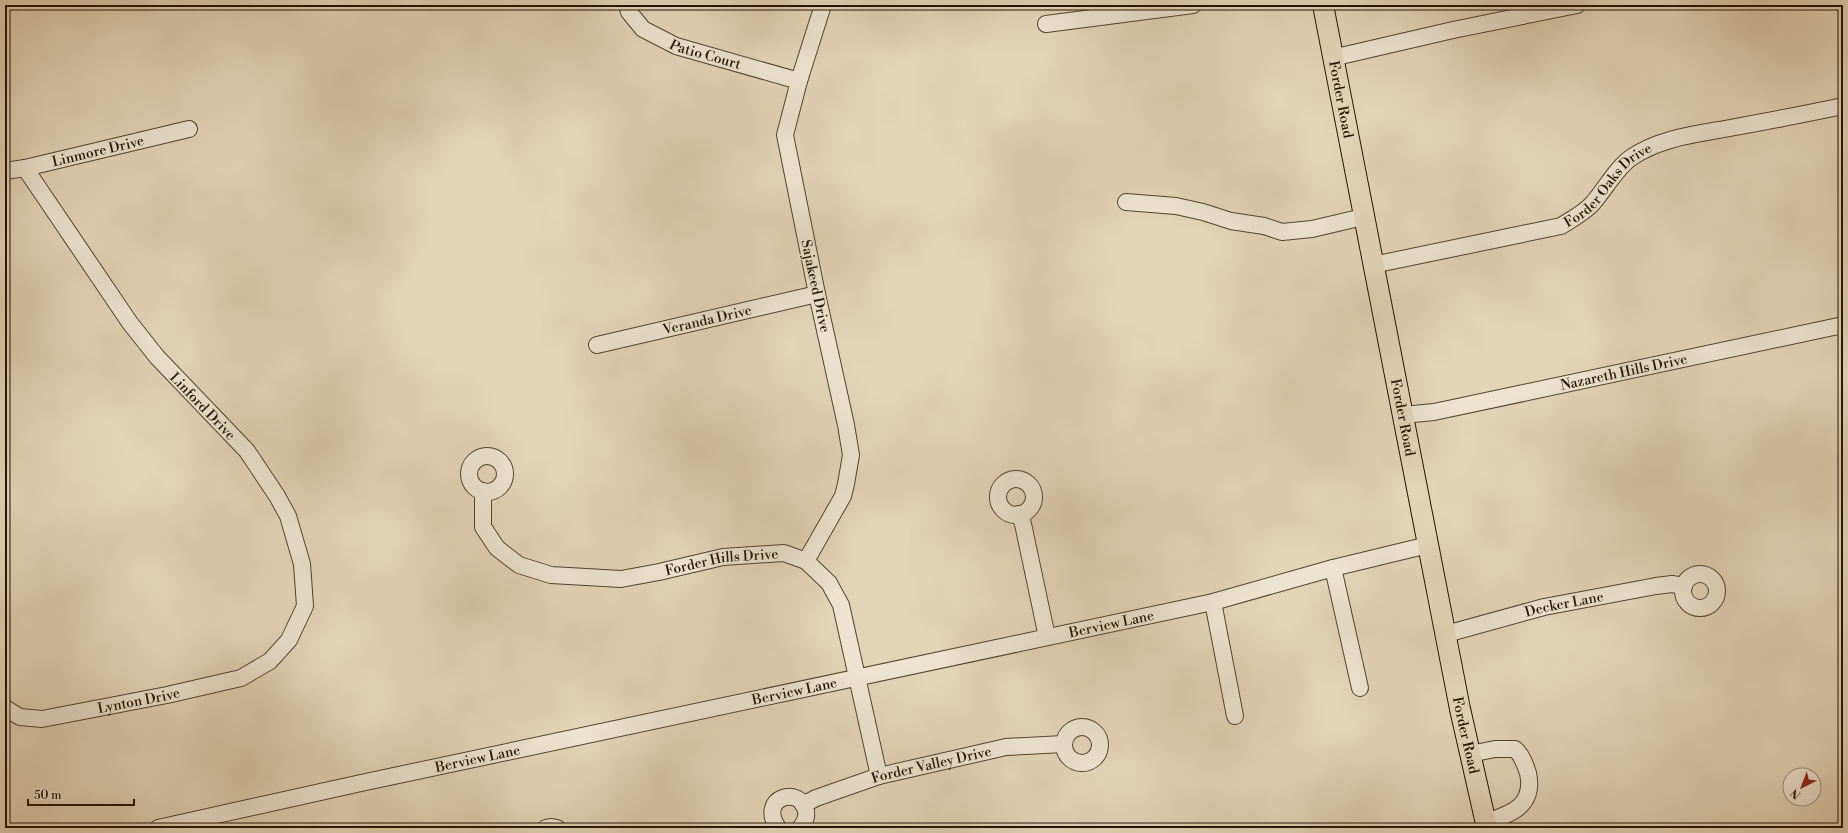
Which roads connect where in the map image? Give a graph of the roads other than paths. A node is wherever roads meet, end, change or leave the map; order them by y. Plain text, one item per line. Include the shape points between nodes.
1 (626, 5) edge
2 (823, 5) edge
3 (1193, 5) edge
4 (1322, 5) edge
5 (1577, 5) edge
6 (1046, 24) dead end
7 (1332, 58) junction
8 (799, 80) junction
9 (1843, 106) edge
10 (190, 129) dead end
11 (25, 168) junction
12 (5, 171) edge
13 (1126, 202) dead end
14 (1363, 217) junction
15 (1373, 265) junction
16 (817, 294) junction
17 (1843, 325) edge
18 (597, 345) dead end
19 (1403, 415) junction
20 (483, 491) dead end
21 (1019, 514) dead end
22 (1428, 545) junction
23 (806, 561) junction
24 (1333, 568) junction
25 (1684, 586) dead end
26 (1213, 602) junction
27 (1446, 634) junction
28 (1047, 637) junction
29 (270, 661) joint
30 (857, 678) junction
31 (1360, 688) dead end
32 (5, 708) edge
33 (1235, 716) dead end
34 (1064, 744) dead end
35 (1470, 754) junction
36 (879, 776) junction
37 (803, 805) junction
38 (1486, 825) edge
39 (158, 828) edge
40 (546, 828) edge
41 (557, 828) edge
42 (778, 828) edge
43 (800, 828) edge

1 - 8 street, Patio Court via 643,29 676,46
2 - 8 street, Sajakeed Drive
3 - 6 street
4 - 7 main road, Forder Road
5 - 7 street
7 - 14 main road, Forder Road
8 - 16 street, Sajakeed Drive via 784,136
9 - 15 street, Forder Oaks Drive via 1690,136 1644,149 1630,158 1593,203 1580,215 1561,226
10 - 11 street, Linmore Drive
11 - 12 street, Linmore Drive
11 - 29 street, Linford Drive via 130,323 157,357 246,450 288,516 302,564 305,606 289,640
13 - 14 street via 1176,206 1282,232 1312,229
14 - 15 main road, Forder Road
15 - 19 main road, Forder Road
16 - 18 street, Veranda Drive
16 - 23 street, Sajakeed Drive via 851,455 843,496
17 - 19 street, Nazareth Hills Drive via 1434,412
19 - 22 main road, Forder Road
20 - 23 street, Forder Hills Drive via 483,527 497,548 519,565 551,575 621,579 723,556 784,553
21 - 28 street
22 - 24 street, Berview Lane
22 - 27 main road, Forder Road
23 - 30 street, Forder Hills Drive via 829,583 841,605
24 - 26 street, Berview Lane
24 - 31 street
25 - 27 street, Decker Lane via 1656,586 1544,607
26 - 28 street, Berview Lane
26 - 33 street
27 - 35 main road, Forder Road
28 - 30 street, Berview Lane
29 - 32 street, Lynton Drive via 241,678 42,719 20,717
30 - 36 street, Forder Hills Drive
30 - 39 street, Berview Lane
34 - 36 street, Forder Valley Drive via 1006,747
35 - 38 main road, Forder Road
35 - 38 street via 1515,748 1520,753 1530,783 1525,799 1509,814
36 - 37 street, Forder Valley Drive
37 - 42 street via 794,797 779,800 771,814
37 - 43 street via 807,815
40 - 41 street

